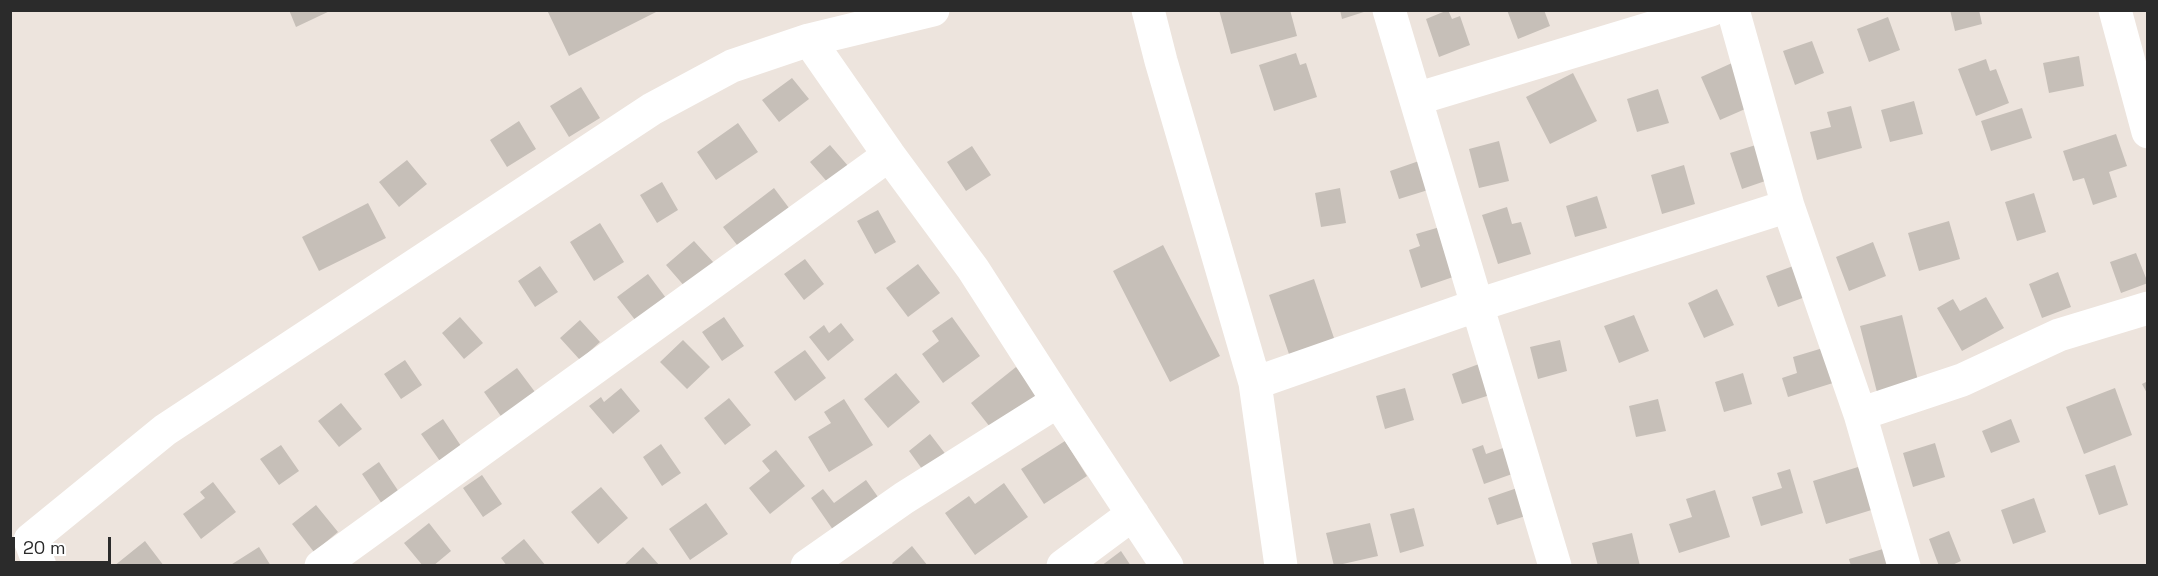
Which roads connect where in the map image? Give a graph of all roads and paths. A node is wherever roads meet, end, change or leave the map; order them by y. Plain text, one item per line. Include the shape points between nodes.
1 (933, 10) edge
2 (1148, 10) edge
3 (1389, 10) edge
4 (1711, 10) edge
5 (1733, 10) edge
6 (2115, 10) edge
7 (809, 40) junction
8 (1416, 99) junction
9 (2148, 132) edge
10 (889, 156) junction
11 (1788, 206) junction
12 (1478, 305) junction
13 (2148, 308) edge
14 (1255, 383) junction
15 (1058, 401) junction
16 (1860, 414) junction
17 (1133, 514) junction
18 (27, 550) edge
19 (321, 566) edge
20 (807, 566) edge
21 (1063, 566) edge
22 (1167, 566) edge
23 (1281, 566) edge
24 (1555, 566) edge
25 (1904, 566) edge

1 - 7 street
2 - 14 street
3 - 8 street
4 - 8 street
5 - 11 street
6 - 9 street
7 - 10 street
7 - 18 street via 732,66 652,108 165,430
8 - 12 street
10 - 15 street via 973,268
10 - 19 street
11 - 12 street
11 - 16 street
12 - 14 street
12 - 24 street
13 - 16 street via 2059,335 1962,380
14 - 23 street
15 - 17 street
15 - 20 street via 904,498
16 - 25 street
17 - 21 street
17 - 22 street

